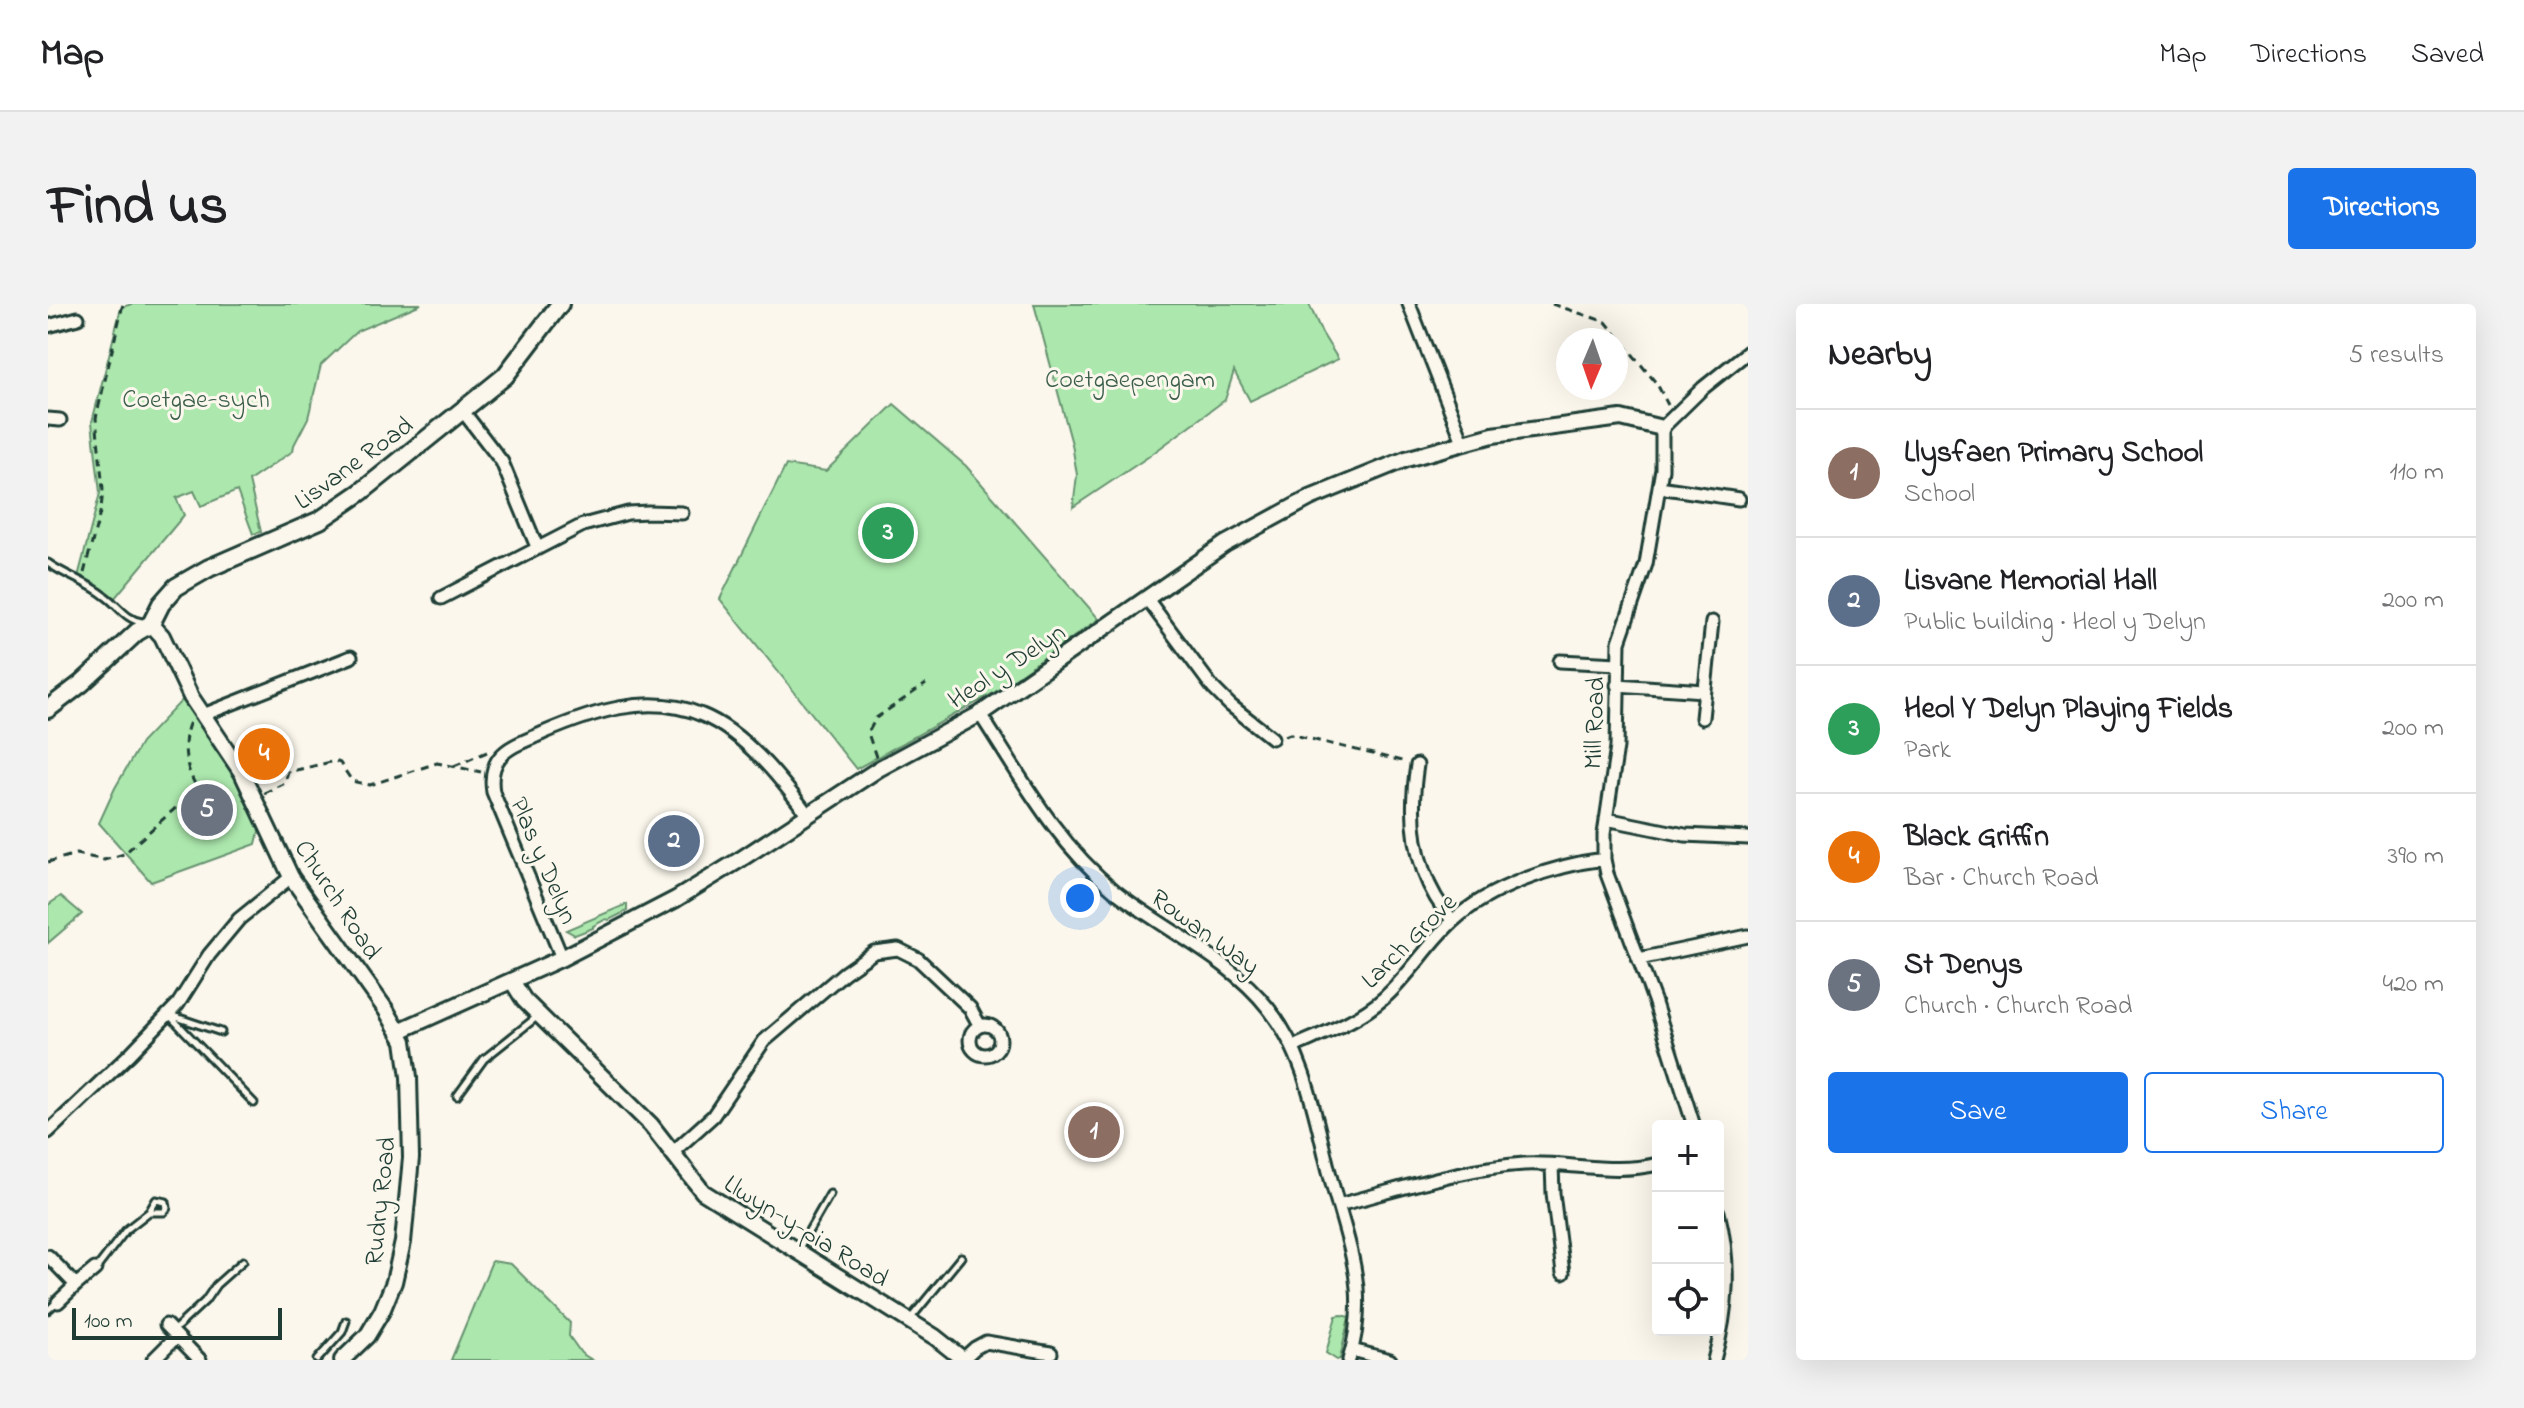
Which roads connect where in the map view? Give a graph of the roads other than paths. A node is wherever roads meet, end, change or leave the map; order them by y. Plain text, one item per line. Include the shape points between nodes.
1 (560, 304) edge
2 (1409, 304) edge
3 (78, 318) dead end
4 (48, 326) edge
5 (1748, 352) edge
6 (462, 410) junction
7 (1662, 428) junction
8 (1463, 442) junction
9 (1659, 487) junction
10 (1739, 499) dead end
11 (682, 513) dead end
12 (537, 547) junction
13 (48, 563) edge
14 (441, 598) dead end
15 (1147, 599) junction
16 (1712, 622) dead end
17 (151, 624) junction
18 (351, 657) dead end
19 (1560, 661) dead end
20 (1618, 664) junction
21 (1617, 685) junction
22 (1704, 691) junction
23 (48, 709) edge
24 (980, 714) junction
25 (203, 715) junction
26 (1702, 718) dead end
27 (1272, 738) road end
28 (1417, 765) road end
29 (808, 815) junction
30 (1606, 819) junction
31 (1748, 838) edge
32 (1604, 859) junction
33 (291, 877) junction
34 (1453, 921) junction
35 (1748, 936) edge
36 (562, 958) junction
37 (1639, 959) junction
38 (512, 981) junction
39 (168, 1014) junction
40 (539, 1015) junction
41 (980, 1026) dead end
42 (399, 1031) junction
43 (221, 1032) dead end
44 (1293, 1047) junction
45 (457, 1096) dead end
46 (254, 1103) dead end
47 (1692, 1120) edge
48 (48, 1132) edge
49 (673, 1152) junction
50 (1552, 1165) junction
51 (1652, 1165) edge
52 (830, 1194) dead end
53 (1338, 1205) junction
54 (149, 1212) dead end
55 (1724, 1239) edge
56 (796, 1252) junction
57 (48, 1256) edge
58 (961, 1257) dead end
59 (243, 1261) dead end
60 (95, 1269) joint
61 (1563, 1273) dead end
62 (76, 1285) junction
63 (53, 1306) edge
64 (346, 1321) dead end
65 (908, 1321) junction
66 (171, 1331) junction
67 (1051, 1353) dead end
68 (1350, 1355) edge
69 (153, 1360) edge
70 (200, 1360) edge
71 (317, 1360) edge
72 (342, 1360) edge
73 (964, 1360) edge
74 (1390, 1360) edge
75 (1714, 1360) edge

1 - 6 main road, Lisvane Road via 513,367
2 - 8 street
3 - 4 street
5 - 7 street
6 - 12 street via 502,462
6 - 17 main road, Lisvane Road via 328,515 176,587
7 - 8 street, Heol y Delyn via 1621,418
7 - 9 street, Mill Road
8 - 15 street, Heol y Delyn via 1377,469 1290,507 1225,544
9 - 10 street
9 - 20 street, Mill Road via 1646,564 1621,633
11 - 12 street via 608,517
12 - 14 street
13 - 17 lane via 108,597 130,618
15 - 24 street, Heol y Delyn
15 - 27 street via 1213,688
16 - 22 street
17 - 23 main road, Lisvane Road
17 - 25 street, Church Road
18 - 25 street
19 - 20 street
20 - 21 street, Mill Road
21 - 22 street
21 - 30 street, Mill Road via 1617,747
22 - 26 street
24 - 29 street, Heol y Delyn via 880,768
24 - 44 street, Rowan Way via 1041,810 1080,859 1124,898 1240,979 1267,1005
25 - 33 street, Church Road via 248,784
28 - 34 street via 1415,843 1429,888
29 - 36 street, Heol y Delyn via 676,899
29 - 36 street, Plas y Delyn via 733,735 704,715 679,708 619,707 512,747 497,761 495,800
30 - 31 street via 1685,835
30 - 32 street, Mill Road
32 - 34 street, Larch Grove via 1515,884
32 - 37 street, Mill Road
33 - 39 street via 239,919
33 - 42 street, Church Road
34 - 44 street, Larch Grove via 1385,997
35 - 37 street
36 - 38 street, Heol y Delyn
37 - 47 street, Mill Road
38 - 40 street, Llwyn-y-pia Road
38 - 42 street, Heol y Delyn
39 - 43 lane
39 - 46 lane
39 - 48 street
40 - 45 lane via 484,1059
40 - 49 street, Llwyn-y-pia Road
41 - 49 street via 970,1008 918,959 898,949 874,952 764,1041 713,1116
42 - 72 street, Rudry Road via 411,1120 403,1242 382,1311 367,1336
44 - 53 street, Rowan Way
49 - 56 street, Llwyn-y-pia Road via 711,1198
50 - 51 street via 1606,1170
50 - 53 street via 1470,1172
50 - 61 street
52 - 56 lane
53 - 68 street, Rowan Way via 1357,1288
54 - 60 lane via 126,1230
55 - 75 street via 1728,1287
56 - 65 street, Llwyn-y-pia Road
57 - 62 street
58 - 65 lane
59 - 66 lane
60 - 62 street
62 - 63 street
64 - 71 lane
65 - 73 street, Llwyn-y-pia Road
66 - 69 street
66 - 70 street
67 - 73 street via 986,1342
68 - 74 street

